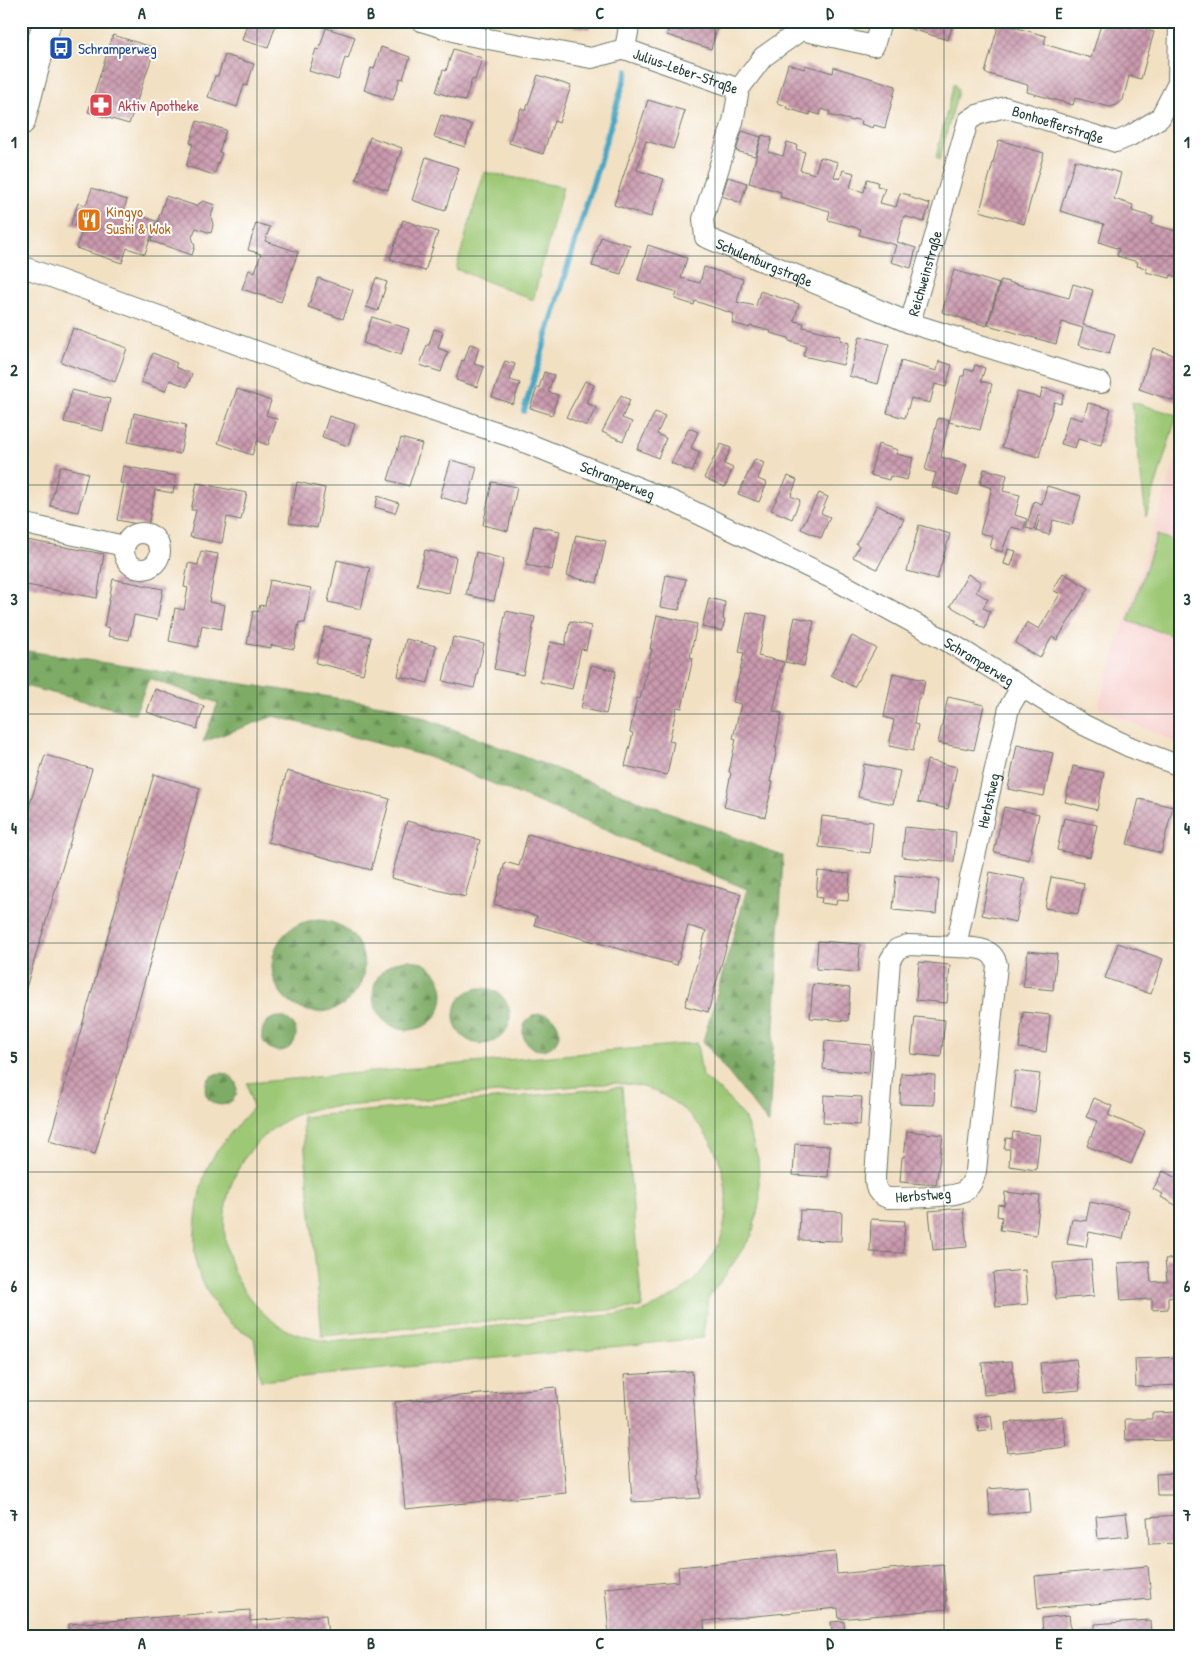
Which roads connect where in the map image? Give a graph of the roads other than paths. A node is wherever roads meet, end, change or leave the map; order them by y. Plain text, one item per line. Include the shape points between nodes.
1 (47, 21) edge
2 (421, 21) edge
3 (630, 21) edge
4 (881, 21) edge
5 (1178, 21) edge
6 (625, 48) junction
7 (739, 90) junction
8 (972, 118) joint
9 (21, 121) edge
10 (21, 266) edge
11 (910, 323) junction
12 (1100, 383) dead end
13 (21, 523) edge
14 (124, 546) dead end
15 (1021, 687) junction
16 (1180, 766) edge
17 (956, 946) junction

1 - 9 street
2 - 6 street, Julius-Leber-Straße via 467,35 591,58
3 - 6 street
4 - 7 street, Julius-Leber-Straße via 874,46 801,30 763,57
5 - 8 street, Bonhoefferstraße via 1178,83 1160,118 1130,136 1116,142 1005,107
6 - 7 street, Julius-Leber-Straße
7 - 11 street, Schulenburgstraße via 733,122 703,218 705,237
8 - 11 street, Reichweinstraße via 968,121
10 - 15 street, Schramperweg via 308,370 509,436 674,502 835,580 947,641
11 - 12 street, Reichweinstraße
13 - 14 street
15 - 16 street, Schramperweg via 1084,725
15 - 17 street, Herbstweg via 1009,708
17 - 17 street, Herbstweg via 908,945 896,950 890,960 875,1177 875,1188 888,1198 964,1192 976,1171 997,965 991,952

